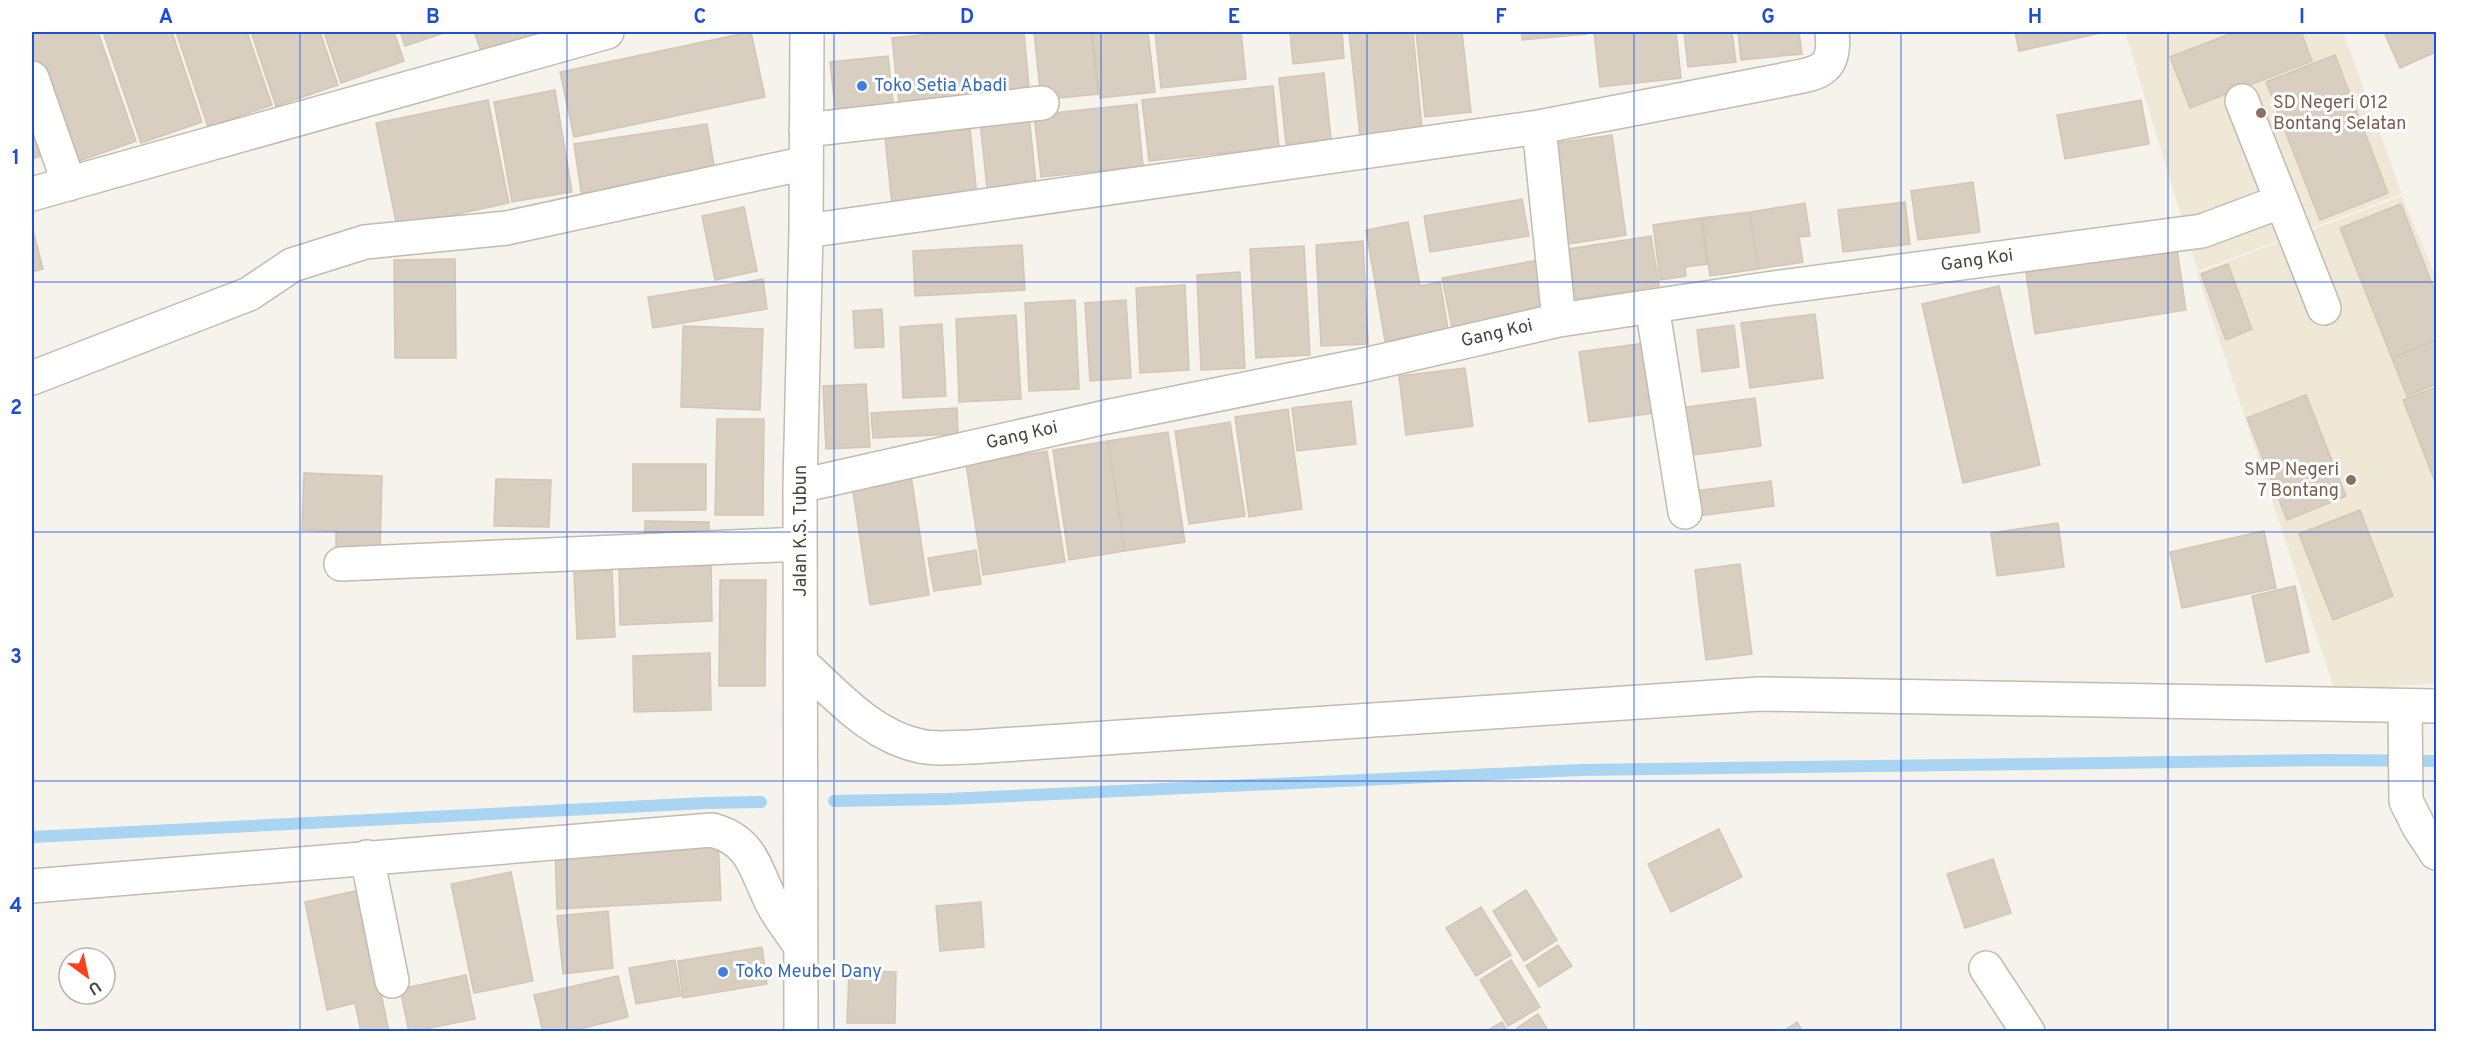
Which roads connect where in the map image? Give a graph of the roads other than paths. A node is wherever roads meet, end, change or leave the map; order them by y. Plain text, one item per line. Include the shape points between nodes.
1 (607, 32) edge
2 (807, 32) edge
3 (1832, 32) edge
4 (32, 78) edge
5 (2242, 101) dead end
6 (1042, 103) dead end
7 (1539, 127) junction
8 (806, 130) junction
9 (806, 163) junction
10 (69, 184) junction
11 (32, 194) edge
12 (2282, 201) junction
13 (806, 231) junction
14 (1652, 306) junction
15 (2324, 308) dead end
16 (1559, 320) junction
17 (32, 378) edge
18 (800, 486) junction
19 (1685, 512) dead end
20 (800, 544) junction
21 (341, 564) dead end
22 (801, 663) junction
23 (2415, 716) edge
24 (2436, 853) edge
25 (367, 857) junction
26 (32, 886) edge
27 (801, 947) junction
28 (1986, 968) dead end
29 (392, 981) dead end
30 (801, 1032) edge
31 (2028, 1032) edge

1 - 10 street
2 - 8 street, Jalan K.S. Tubun
3 - 7 street via 1832,59 1816,73
4 - 10 street
5 - 12 street
6 - 8 street
7 - 13 street
7 - 16 street
8 - 9 street, Jalan K.S. Tubun
9 - 13 street, Jalan K.S. Tubun
9 - 17 street via 507,228 365,243 292,265 249,294
10 - 11 street
12 - 14 street, Gang Koi via 2202,231
12 - 15 street
13 - 18 street, Jalan K.S. Tubun
14 - 16 street, Gang Koi
14 - 19 street
16 - 18 street, Gang Koi
18 - 20 street, Jalan K.S. Tubun
20 - 21 street
20 - 22 street, Jalan K.S. Tubun
22 - 23 street via 865,721 893,739 923,747 971,747 1759,694
22 - 27 street, Jalan K.S. Tubun
23 - 24 street via 2404,790 2419,828
25 - 26 street
25 - 27 street via 712,830 738,841 748,851 775,909
25 - 29 street
27 - 30 street, Jalan K.S. Tubun
28 - 31 street

